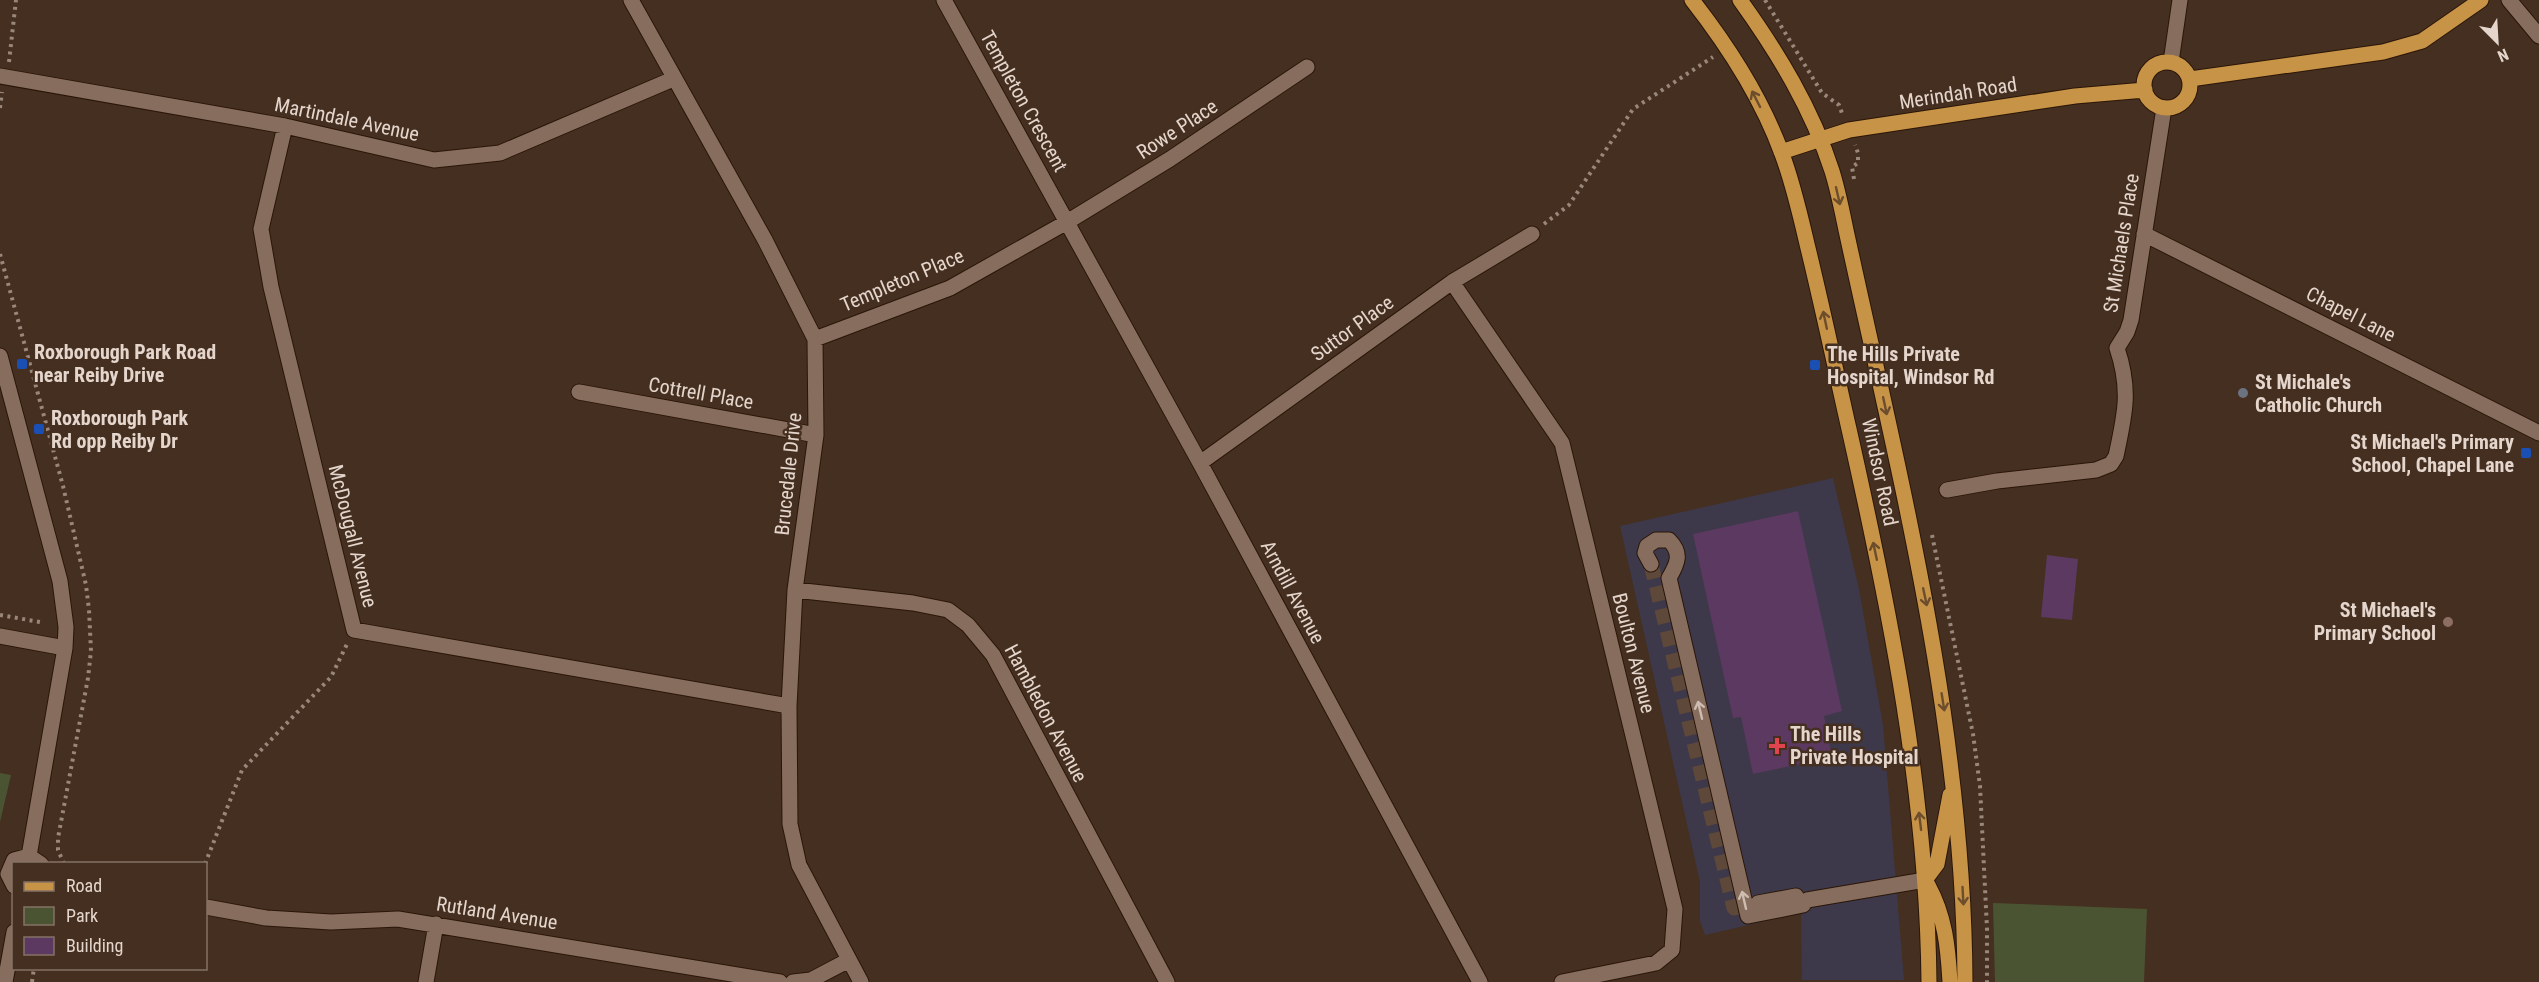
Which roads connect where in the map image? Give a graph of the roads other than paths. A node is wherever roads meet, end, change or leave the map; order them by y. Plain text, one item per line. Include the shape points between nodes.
1 (631, 0) edge
2 (944, 0) edge
3 (1692, 0) edge
4 (1740, 0) edge
5 (2180, 0) edge
6 (2481, 0) edge
7 (2509, 0) edge
8 (2539, 36) edge
9 (2171, 62) junction
10 (1307, 67) dead end
11 (0, 76) edge
12 (673, 79) junction
13 (2190, 79) junction
14 (2145, 90) junction
15 (2164, 108) junction
16 (285, 126) junction
17 (1820, 140) junction
18 (1781, 152) junction
19 (1067, 222) junction
20 (1532, 234) road end
21 (2144, 234) junction
22 (1452, 282) junction
23 (815, 339) junction
24 (0, 356) edge
25 (579, 392) dead end
26 (2539, 433) edge
27 (816, 435) junction
28 (1200, 463) junction
29 (1947, 490) dead end
30 (1651, 564) tunnel mouth
31 (795, 590) junction
32 (0, 636) edge
33 (65, 648) junction
34 (789, 706) junction
35 (1953, 783) junction
36 (35, 860) edge
37 (12, 862) edge
38 (12, 862) edge
39 (1925, 880) junction
40 (12, 882) edge
41 (1807, 900) junction
42 (1758, 903) tunnel mouth
43 (207, 907) edge
44 (436, 924) junction
45 (12, 943) edge
46 (849, 960) junction
47 (5, 982) edge
48 (426, 982) edge
49 (780, 982) edge
50 (793, 982) edge
51 (861, 982) edge
52 (1167, 982) edge
53 (1480, 982) edge
54 (1562, 982) edge
55 (1929, 982) edge
56 (1950, 982) edge
57 (1965, 982) edge

1 - 12 street, Brucedale Drive
2 - 19 street, Templeton Crescent
18 -> 3 main road, Windsor Road via 1757,99
4 - 17 main road, Windsor Road via 1796,87
5 - 9 street
6 - 13 main road via 2422,41 2383,52
7 - 8 street
9 - 13 main road via 2180,65
9 - 14 main road via 2154,66 2145,81
10 - 19 street, Rowe Place
11 - 16 street, Martindale Avenue
12 - 16 street, Martindale Avenue via 500,153 434,160
12 - 23 street, Brucedale Drive via 765,240
13 - 15 main road via 2190,89 2181,104
14 - 15 main road via 2155,105
14 - 17 main road, Merindah Road via 2075,96 1849,130
15 - 21 street, St Michaels Place
16 - 34 street, McDougall Avenue via 261,229 271,287 354,630
17 - 18 main road, Merindah Road
17 -> 35 main road, Windsor Road via 1833,173 1928,607
39 -> 18 main road, Windsor Road via 1911,746 1891,629 1816,280
19 - 23 street, Templeton Place via 950,288
19 - 28 street, Arndill Avenue
20 - 22 street, Suttor Place
21 - 26 street, Chapel Lane
21 - 29 street, St Michaels Place via 2131,320 2117,348 2127,390 2116,456 2111,464 2096,470
22 - 28 street, Suttor Place
22 - 54 street, Boulton Avenue via 1562,443 1675,909 1672,950 1656,963
23 - 27 street, Brucedale Drive
24 - 33 street via 60,581
25 - 27 street, Cottrell Place
27 - 31 street, Brucedale Drive
28 - 53 street, Arndill Avenue
41 -> 30 street via 1803,905 1748,916 1669,578 1677,564 1676,547 1669,540 1656,540 1647,546 1645,553
31 - 34 street, Brucedale Drive
31 - 52 street, Hambledon Avenue via 948,610 968,625 993,655
32 - 33 street
33 - 36 street
34 - 46 street, Brucedale Drive via 790,824 800,865
35 - 39 main road via 1937,864
35 -> 57 main road, Windsor Road via 1962,875
36 - 38 street via 17,858
37 - 40 street via 8,874
39 - 41 street
39 - 55 main road, Windsor Road
39 - 56 main road via 1944,927
41 - 42 street via 1798,895
43 - 44 street, Rutland Avenue via 266,918 331,922 398,919
44 - 48 street
44 - 49 street, Rutland Avenue
45 - 47 street
46 - 50 street via 811,980
46 - 51 street, Brucedale Drive

